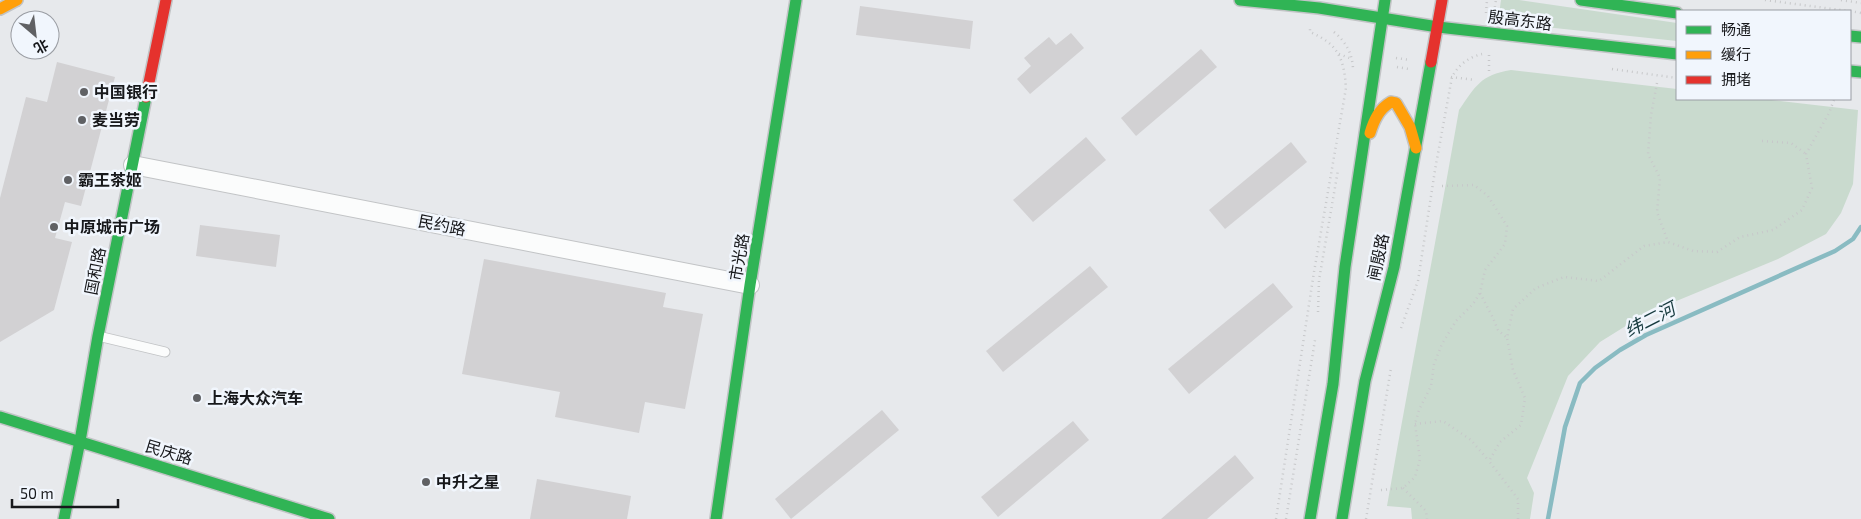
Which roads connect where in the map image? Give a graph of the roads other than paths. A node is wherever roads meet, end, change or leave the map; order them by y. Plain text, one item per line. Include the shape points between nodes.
1 (17, 0) edge
2 (166, 0) edge
3 (796, 0) edge
4 (1240, 0) edge
5 (1385, 0) edge
6 (1442, 0) edge
7 (1582, 0) edge
8 (0, 9) edge
9 (1676, 13) edge
10 (1382, 19) junction
11 (1438, 27) junction
12 (1676, 54) edge
13 (1416, 148) junction
14 (1364, 155) junction
15 (133, 165) junction
16 (750, 286) junction
17 (98, 336) junction
18 (165, 352) dead end
19 (0, 417) edge
20 (80, 441) junction
21 (64, 519) edge
22 (329, 519) edge
23 (716, 519) edge
24 (1310, 519) edge
25 (1342, 519) edge

1 - 8 main road
2 - 15 main road, 国和路
3 - 16 main road, 市光路
4 - 10 main road, 殷高东路
5 - 10 main road, 闸殷路
6 - 11 main road, 闸殷路
7 - 9 main road
10 - 11 main road, 殷高东路
10 - 14 main road, 闸殷路
11 - 12 main road, 殷高东路
11 - 13 main road, 闸殷路
13 - 14 main road via 1410,127 1396,103 1391,102 1376,118
13 - 25 main road, 闸殷路 via 1394,267 1365,381
14 - 24 main road, 闸殷路 via 1345,267 1333,384
15 - 16 street, 民约路
15 - 17 main road, 国和路
16 - 23 main road, 市光路
17 - 18 lane
17 - 20 main road, 国和路
19 - 20 main road, 民庆路
20 - 21 main road, 国和路
20 - 22 main road, 民庆路

